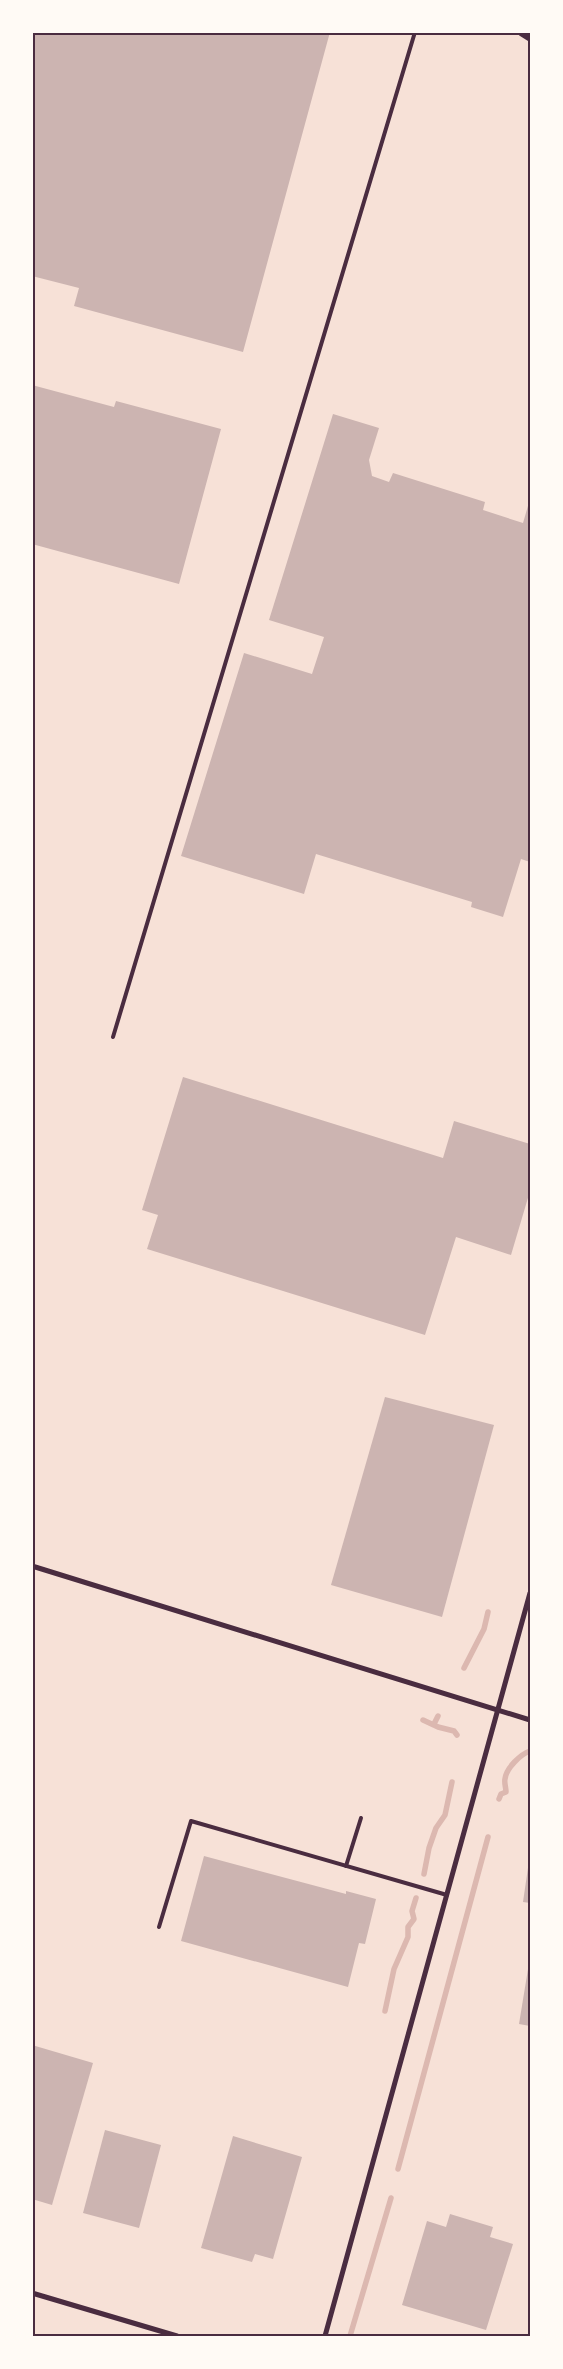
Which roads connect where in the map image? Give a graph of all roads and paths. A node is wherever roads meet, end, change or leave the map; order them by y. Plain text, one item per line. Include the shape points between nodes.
1 (414, 32) edge
2 (522, 32) edge
3 (530, 38) edge
4 (113, 1037) dead end
5 (32, 1566) edge
6 (530, 1593) edge
7 (498, 1711) junction
8 (530, 1720) edge
9 (361, 1818) dead end
10 (346, 1866) junction
11 (447, 1895) junction
12 (159, 1927) dead end
13 (32, 2293) edge
14 (178, 2336) edge
15 (325, 2336) edge

1 - 4 lane
2 - 3 street
5 - 7 street
6 - 7 street
7 - 8 street
7 - 11 street
9 - 10 lane
10 - 11 lane
10 - 12 lane via 191,1821
11 - 15 street
13 - 14 street

